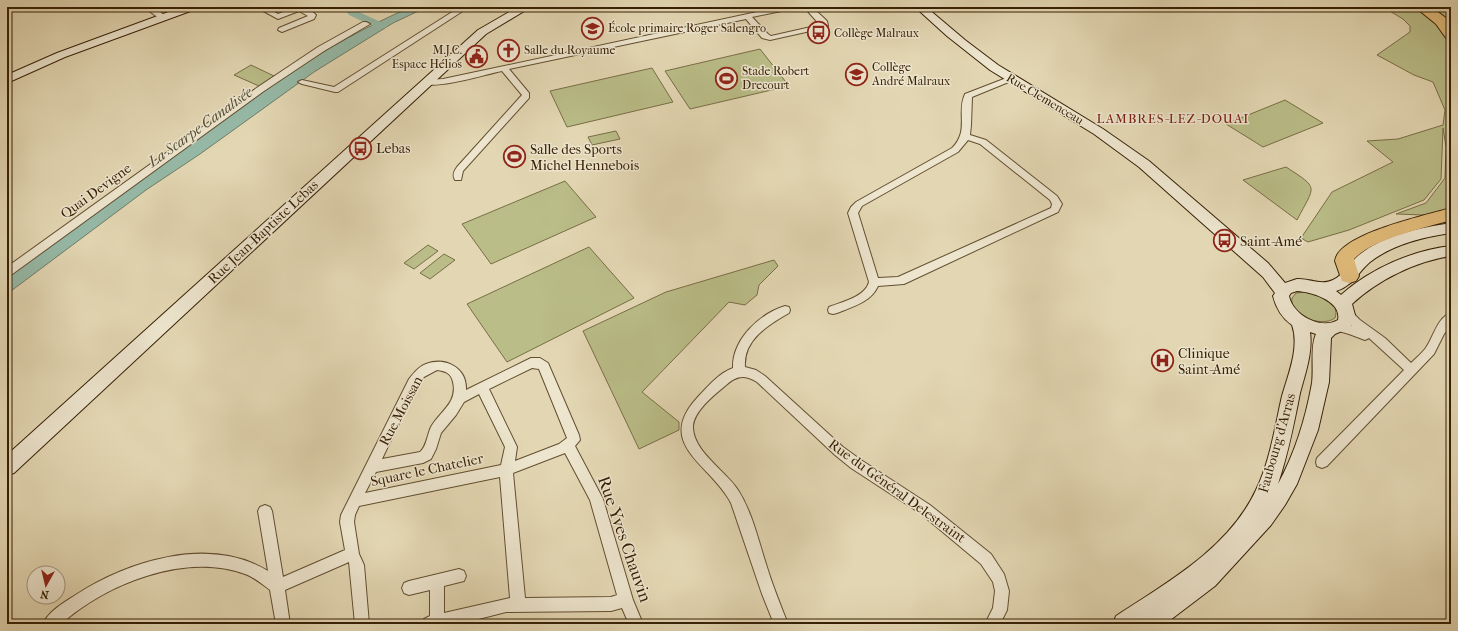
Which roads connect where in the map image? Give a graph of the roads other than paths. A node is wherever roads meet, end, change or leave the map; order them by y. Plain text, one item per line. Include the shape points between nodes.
1 (148, 7) edge
2 (192, 7) edge
3 (260, 7) edge
4 (465, 7) edge
5 (526, 7) edge
6 (791, 7) edge
7 (808, 7) edge
8 (920, 7) edge
9 (1422, 7) edge
10 (301, 8) edge
11 (747, 16) junction
12 (163, 17) junction
13 (278, 17) junction
14 (366, 24) dead end
15 (292, 26) junction
16 (282, 30) dead end
17 (1451, 35) edge
18 (504, 68) junction
19 (7, 79) edge
20 (1012, 79) junction
21 (302, 82) dead end
22 (428, 82) junction
23 (966, 137) junction
24 (458, 178) dead end
25 (1451, 214) edge
26 (1451, 228) edge
27 (1451, 250) edge
28 (1243, 251) junction
29 (7, 272) edge
30 (1349, 276) junction
31 (874, 282) junction
32 (1309, 287) junction
33 (1282, 292) junction
34 (1344, 309) junction
35 (785, 310) dead end
36 (833, 310) dead end
37 (1451, 317) edge
38 (1299, 321) junction
39 (1334, 329) junction
40 (739, 371) junction
41 (1412, 371) junction
42 (482, 387) junction
43 (458, 399) junction
44 (568, 445) junction
45 (1322, 462) dead end
46 (7, 467) edge
47 (371, 467) junction
48 (506, 470) junction
49 (355, 501) junction
50 (265, 512) dead end
51 (352, 554) junction
52 (459, 576) dead end
53 (438, 581) junction
54 (277, 586) junction
55 (409, 588) dead end
56 (626, 600) junction
57 (518, 604) junction
58 (995, 622) edge
59 (433, 623) edge
60 (50, 624) edge
61 (283, 624) edge
62 (362, 624) edge
63 (636, 624) edge
64 (781, 624) edge
65 (1124, 624) edge
66 (1146, 624) edge

1 - 12 street
2 - 12 street
3 - 13 street
4 - 21 street via 335,90
5 - 22 street, Rue Jean-Baptiste Lebas via 486,29
6 - 11 street
7 - 11 street via 824,26 774,38 765,36
8 - 20 street, Rue Clemenceau via 973,52
9 - 17 highway via 1441,21
10 - 13 street
10 - 15 street via 312,15
11 - 18 street
12 - 19 street via 61,55
13 - 15 street
14 - 29 street, Quai Devigne via 319,51 255,94
15 - 16 street
18 - 22 street
18 - 24 street via 526,95 525,98 460,168
20 - 23 street via 968,96
20 - 28 street, Rue Clemenceau via 1118,146 1175,189
22 - 46 street, Rue Jean-Baptiste Lebas
23 - 31 street via 952,152 854,208 853,213
23 - 31 street via 984,143 1054,198 1057,208 900,281
25 - 30 highway via 1390,232 1356,247 1346,254 1344,259
26 - 30 street via 1413,236 1387,245 1365,259
27 - 34 street, Faubourg d'Arras via 1394,269 1348,296
28 - 32 street, Rue Clemenceau via 1283,277
28 - 33 street, Rue Clemenceau via 1273,276
30 - 32 street via 1338,286
31 - 36 street via 874,286 865,295
32 - 33 street via 1290,286
32 - 34 street, Rue Clemenceau via 1332,296
33 - 38 street, Rue Clemenceau via 1283,307
34 - 39 street, Faubourg d'Arras via 1345,322
34 - 41 street via 1356,323
35 - 40 street via 764,323 747,341 739,356
37 - 41 street via 1440,330 1430,351
38 - 39 street, Rue Clemenceau via 1315,328
38 - 65 street, Faubourg d'Arras via 1304,336 1299,362 1274,466 1256,508 1208,564
39 - 41 street via 1352,330 1365,335
39 - 66 street, Faubourg d'Arras via 1324,333 1322,338 1320,382 1313,421 1281,497 1260,524 1216,571 1196,589
40 - 58 street, Rue du Général Delestraint via 751,373 761,379 843,454 925,509 981,554 996,572 1001,585 1001,604
40 - 64 street via 726,378 698,406 688,420 686,428 698,454 722,479 739,504
41 - 45 street
42 - 43 street
42 - 44 street via 531,363 543,364 574,435 574,440
42 - 48 street via 511,447
43 - 47 street, Rue Moissan via 437,429 428,454
43 - 47 street, Rue Moissan via 460,382 452,369 438,366 422,372 413,382
44 - 48 street, Square le Chatelier
44 - 56 street, Rue Yves Chauvin via 596,499
47 - 49 street, Rue Moissan
48 - 49 street, Square le Chatelier
48 - 57 street
49 - 51 street, Rue Moissan via 347,519
50 - 54 street
51 - 54 street
51 - 62 street, Rue Moissan via 357,565
52 - 53 street
53 - 55 street
53 - 59 street
54 - 60 street via 253,571 233,564 200,562 167,565 137,572 98,589 73,604
54 - 61 street
56 - 57 street via 605,604
56 - 63 street, Rue Yves Chauvin
57 - 59 street

